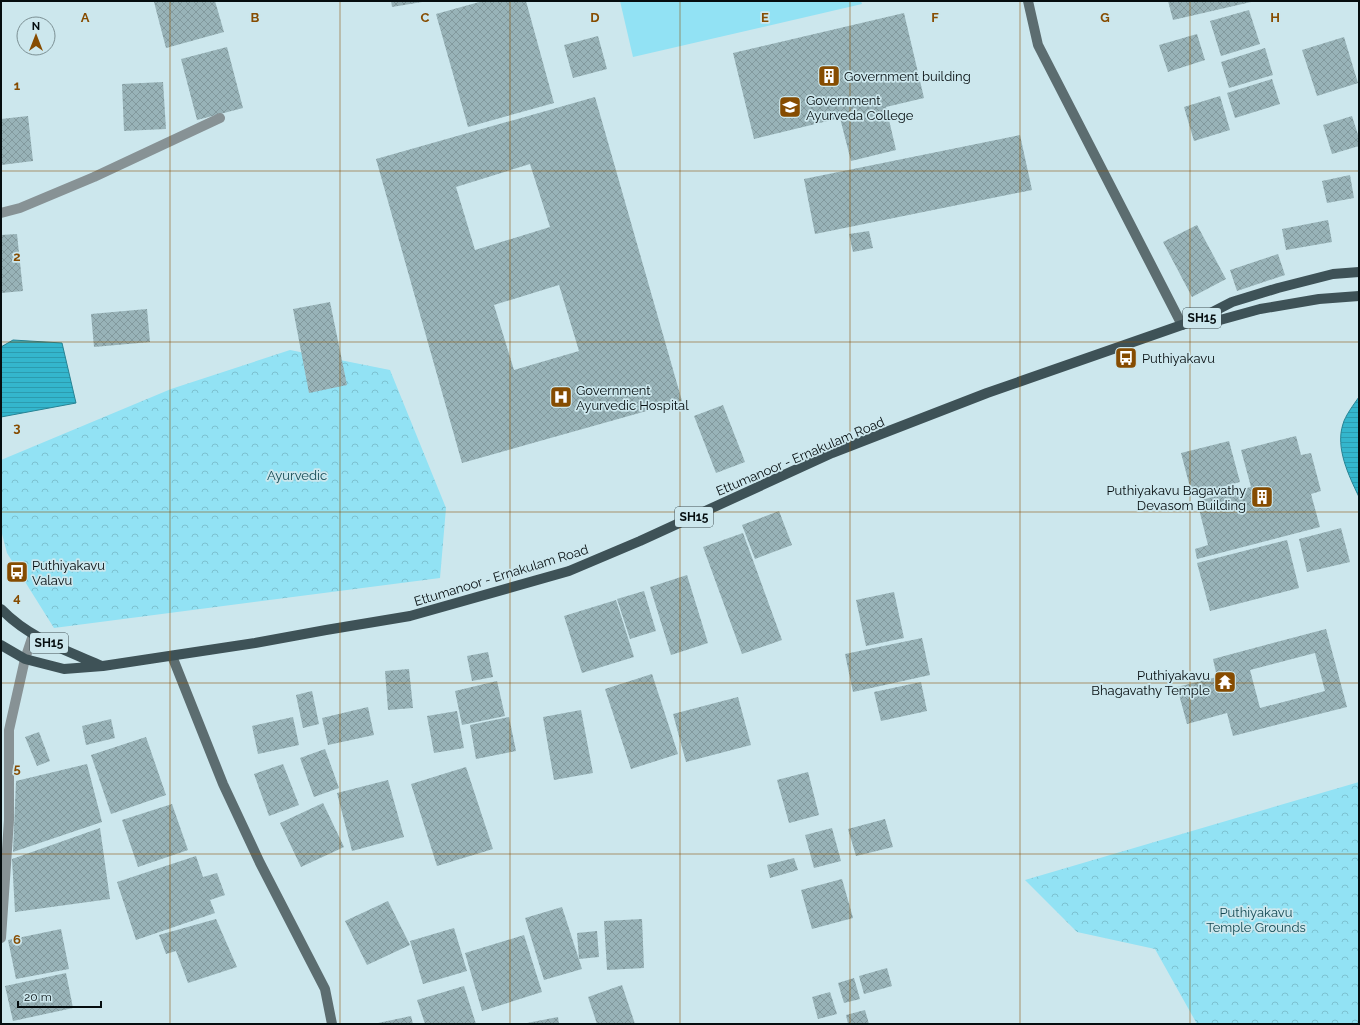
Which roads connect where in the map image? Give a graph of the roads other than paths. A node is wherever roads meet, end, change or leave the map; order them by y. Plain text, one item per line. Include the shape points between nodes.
1 (1028, 1) edge
2 (220, 118) dead end
3 (1, 213) edge
4 (1359, 272) edge
5 (1359, 296) edge
6 (1199, 319) junction
7 (1182, 325) junction
8 (1, 609) edge
9 (33, 635) junction
10 (1, 645) edge
11 (172, 656) junction
12 (25, 660) junction
13 (103, 666) junction
14 (1, 938) edge
15 (332, 1024) edge

1 - 7 main road via 1038,45
2 - 3 street via 88,180 20,208
4 - 6 main road, Ettumanoor - Ernakulam Road / SH15 via 1333,274 1278,288 1232,302
5 - 6 main road, Ettumanoor - Ernakulam Road / SH15 via 1319,299 1260,309 1220,320
6 - 7 main road, Ettumanoor - Ernakulam Road / SH15
7 - 11 main road, Ettumanoor - Ernakulam Road / SH15 via 987,393 832,454 569,571 410,616
8 - 9 main road, SH15
9 - 12 street
9 - 13 main road, SH15
10 - 12 main road, Ettumanoor - Ernakulam Road / SH15
11 - 13 main road, Ettumanoor - Ernakulam Road / SH15
11 - 15 main road via 223,784 260,863 325,988
12 - 13 main road, Ettumanoor - Ernakulam Road / SH15 via 64,669
12 - 14 street via 8,730 9,820

